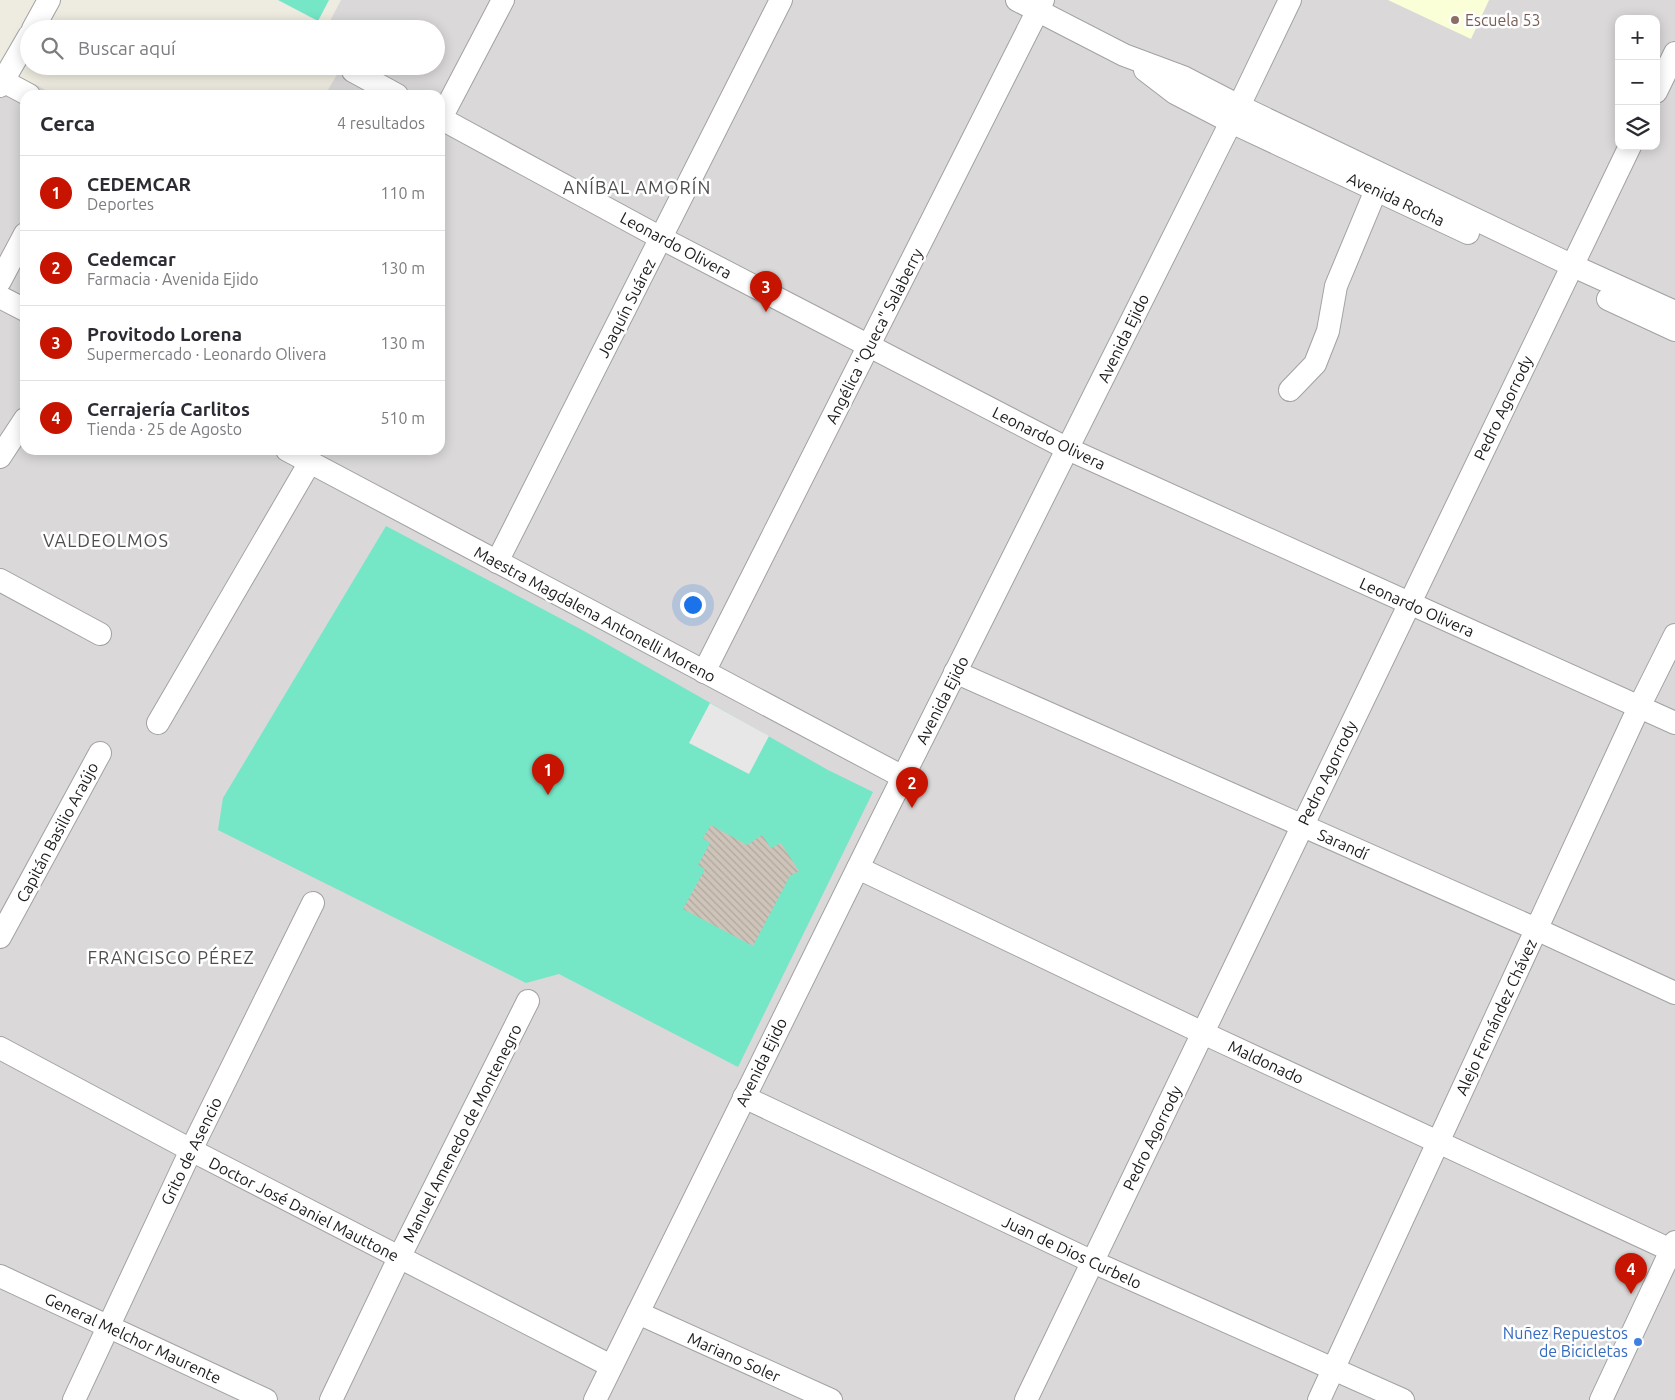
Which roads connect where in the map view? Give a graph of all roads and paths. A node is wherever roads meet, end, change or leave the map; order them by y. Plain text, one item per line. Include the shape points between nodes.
1 (49, 0) edge
2 (504, 0) edge
3 (781, 0) edge
4 (1017, 0) edge
5 (1290, 0) edge
6 (1041, 5) edge
7 (38, 20) edge
8 (20, 51) edge
9 (1675, 53) edge
10 (361, 75) edge
11 (1, 84) edge
12 (1660, 84) edge
13 (388, 90) edge
14 (20, 91) edge
15 (445, 110) edge
16 (1235, 114) junction
17 (445, 122) edge
18 (1628, 150) edge
19 (1376, 190) junction
20 (661, 238) junction
21 (20, 243) edge
22 (1568, 272) junction
23 (0, 281) edge
24 (0, 297) edge
25 (20, 307) edge
26 (1675, 312) edge
27 (1675, 330) edge
28 (869, 346) junction
29 (1290, 390) dead end
30 (20, 427) edge
31 (1068, 449) junction
32 (297, 455) edge
33 (0, 457) edge
34 (310, 462) junction
35 (497, 562) junction
36 (0, 580) edge
37 (1409, 604) junction
38 (100, 634) dead end
39 (1675, 635) edge
40 (704, 672) junction
41 (955, 672) junction
42 (1639, 707) junction
43 (158, 723) dead end
44 (1675, 723) edge
45 (100, 753) dead end
46 (903, 777) junction
47 (1302, 825) junction
48 (858, 868) junction
49 (313, 904) dead end
50 (1536, 929) junction
51 (0, 937) edge
52 (1675, 993) edge
53 (528, 1001) dead end
54 (1203, 1033) junction
55 (0, 1048) edge
56 (744, 1097) junction
57 (1439, 1142) junction
58 (191, 1150) junction
59 (1674, 1248) edge
60 (399, 1258) junction
61 (1093, 1262) junction
62 (0, 1276) edge
63 (638, 1313) junction
64 (108, 1326) junction
65 (611, 1366) junction
66 (1332, 1369) junction
67 (74, 1400) edge
68 (266, 1400) edge
69 (331, 1400) edge
70 (595, 1400) edge
71 (831, 1400) edge
72 (1026, 1400) edge
73 (1318, 1400) edge
74 (1403, 1400) edge
75 (1601, 1400) edge

1 - 7 street
2 - 15 street
3 - 20 street, Joaquín Suárez
4 - 6 street, Avenida Rocha
5 - 16 street, Avenida Ejido
6 - 16 street, Avenida Rocha via 1124,55 1175,93
6 - 28 street, Angélica "Queca" Salaberry
8 - 11 street
9 - 12 street
10 - 13 street
11 - 14 street
16 - 19 street, Avenida Rocha
16 - 22 street, Avenida Rocha
16 - 31 street, Avenida Ejido
17 - 20 street, Leonardo Olivera
18 - 22 street, Pedro Agorrody
19 - 22 street, Avenida Rocha
19 - 29 street via 1336,286 1328,331 1315,364
20 - 28 street, Leonardo Olivera
20 - 35 street, Joaquín Suárez
21 - 23 street
22 - 26 street, Avenida Rocha
22 - 27 street, Avenida Rocha
22 - 37 street, Pedro Agorrody
24 - 25 street
28 - 31 street, Leonardo Olivera
28 - 40 street, Angélica "Queca" Salaberry
30 - 33 street
31 - 37 street, Leonardo Olivera
31 - 41 street, Avenida Ejido
32 - 34 street, Maestra Magdalena Antonelli Moreno
34 - 35 street, Maestra Magdalena Antonelli Moreno
34 - 43 street
35 - 40 street, Maestra Magdalena Antonelli Moreno
36 - 38 street
37 - 42 street, Leonardo Olivera
37 - 47 street, Pedro Agorrody
39 - 42 street, Alejo Fernández Chávez
40 - 46 street, Maestra Magdalena Antonelli Moreno
41 - 46 street, Avenida Ejido
41 - 47 street, Sarandí
42 - 44 street, Leonardo Olivera
42 - 50 street, Alejo Fernández Chávez
45 - 51 street, Capitán Basilio Araújo
46 - 48 street, Avenida Ejido
47 - 50 street, Sarandí
47 - 54 street, Pedro Agorrody
48 - 54 street, Maldonado
48 - 56 street, Avenida Ejido
49 - 58 street, Grito de Asencio
50 - 52 street, Sarandí
50 - 57 street, Alejo Fernández Chávez
53 - 60 street, Manuel Amenedo de Montenegro
54 - 57 street, Maldonado
54 - 61 street, Pedro Agorrody
55 - 58 street, Doctor José Daniel Mauttone
56 - 61 street, Juan de Dios Curbelo
56 - 63 street, Avenida Ejido
57 - 59 street, Maldonado
57 - 66 street, Alejo Fernández Chávez
58 - 60 street, Doctor José Daniel Mauttone
58 - 64 street, Grito de Asencio
59 - 75 street
60 - 65 street, Doctor José Daniel Mauttone
60 - 69 street, Manuel Amenedo de Montenegro
61 - 66 street, Juan de Dios Curbelo
61 - 72 street, Pedro Agorrody
62 - 64 street, General Melchor Maurente
63 - 65 street, Avenida Ejido
63 - 71 street, Mariano Soler
64 - 67 street, Grito de Asencio
64 - 68 street, General Melchor Maurente
65 - 70 street, Avenida Ejido
66 - 73 street, Alejo Fernández Chávez
66 - 74 street, Juan de Dios Curbelo

